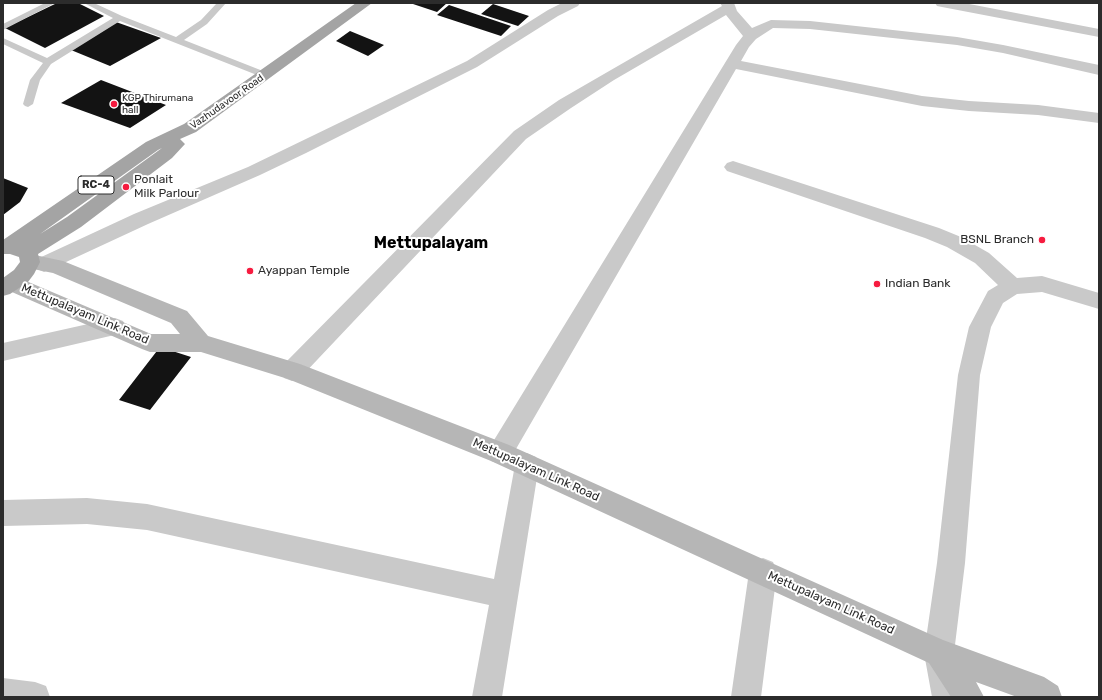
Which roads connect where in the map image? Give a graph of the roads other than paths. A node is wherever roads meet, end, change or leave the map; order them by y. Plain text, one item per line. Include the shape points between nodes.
1 (51, 3) edge
2 (88, 3) edge
3 (222, 3) edge
4 (365, 3) edge
5 (573, 3) edge
6 (942, 3) edge
7 (728, 5) edge
8 (119, 18) junction
9 (3, 27) edge
10 (1099, 33) edge
11 (751, 36) junction
12 (3, 41) edge
13 (177, 41) junction
14 (48, 62) junction
15 (732, 64) junction
16 (1099, 70) edge
17 (265, 75) junction
18 (28, 104) dead end
19 (1099, 118) edge
20 (190, 128) junction
21 (733, 167) dead end
22 (4, 249) edge
23 (33, 259) junction
24 (8, 285) edge
25 (1013, 286) junction
26 (1099, 301) edge
27 (115, 327) junction
28 (201, 343) junction
29 (3, 352) edge
30 (292, 371) junction
31 (500, 453) junction
32 (527, 466) junction
33 (3, 513) edge
34 (763, 572) junction
35 (505, 595) junction
36 (939, 652) junction
37 (3, 693) edge
38 (35, 697) edge
39 (487, 697) edge
40 (746, 697) edge
41 (946, 697) edge
42 (969, 697) edge
43 (1047, 697) edge

1 - 9 lane
2 - 8 lane
3 - 13 lane via 204,22
4 - 17 main road, Vazhudavoor Road / RC-4
5 - 23 street via 472,64 254,171 141,219
6 - 10 street
7 - 11 street via 738,22
7 - 30 street via 565,104 520,135
8 - 13 lane
8 - 14 lane
11 - 15 street
11 - 16 street via 771,24 810,25 976,44
12 - 14 lane
13 - 17 lane
14 - 18 lane via 34,80
15 - 19 street via 922,101 1038,110
15 - 31 street
17 - 20 main road, Vazhudavoor Road / RC-4
20 - 22 main road, Vazhudavoor Road / RC-4 via 152,146
20 - 23 main road via 166,154 74,222
21 - 25 street via 954,242 982,258
22 - 23 main road via 14,248
23 - 24 main road via 27,269
23 - 28 street via 179,317
24 - 27 street, Mettupalayam Link Road
25 - 26 street via 1042,284
25 - 36 street via 995,297 980,327 969,375 951,564
27 - 28 street, Mettupalayam Link Road via 150,343
27 - 29 street
28 - 30 street, Mettupalayam Link Road
30 - 31 street, Mettupalayam Link Road
31 - 32 street, Mettupalayam Link Road
32 - 34 street, Mettupalayam Link Road
32 - 35 street
33 - 35 street via 87,511 147,517
34 - 36 street, Mettupalayam Link Road
34 - 40 street
35 - 39 street
36 - 41 street
36 - 42 street
36 - 43 street, Mettupalayam Link Road via 1032,688
37 - 38 street

